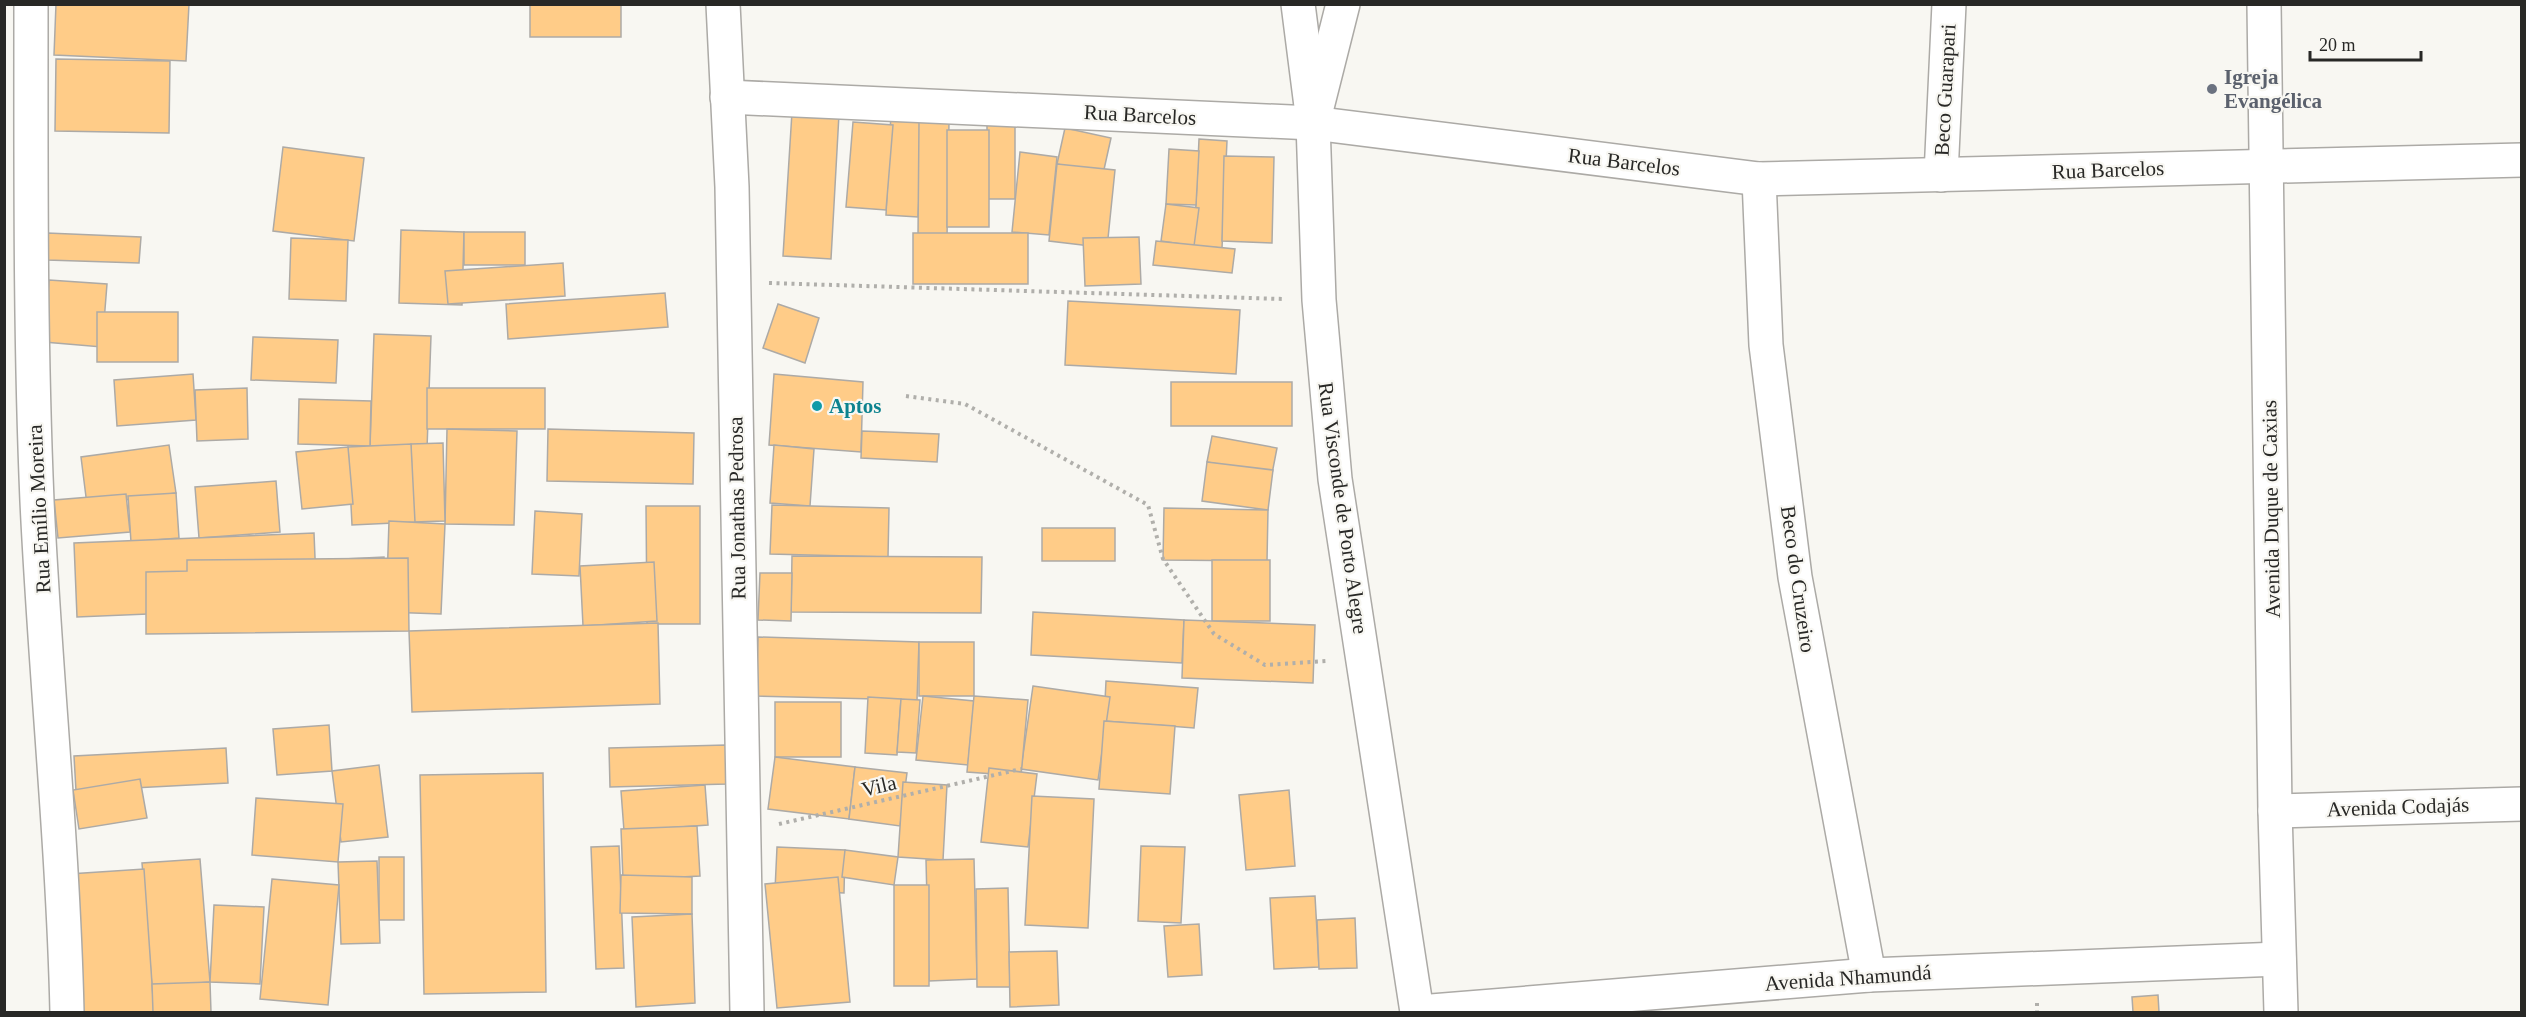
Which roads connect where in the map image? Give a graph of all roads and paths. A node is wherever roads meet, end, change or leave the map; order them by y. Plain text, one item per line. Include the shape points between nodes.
1 (31, 4) edge
2 (723, 4) edge
3 (1298, 4) edge
4 (1343, 4) edge
5 (1949, 4) edge
6 (2264, 4) edge
7 (728, 97) junction
8 (1313, 123) junction
9 (2522, 160) edge
10 (2267, 166) junction
11 (1941, 175) junction
12 (1759, 179) junction
13 (18, 194) edge
14 (732, 281) junction
15 (1319, 300) junction
16 (906, 396) dead end
17 (1364, 659) junction
18 (1022, 769) dead end
19 (2522, 804) edge
20 (2275, 811) junction
21 (743, 833) junction
22 (2278, 959) junction
23 (1869, 975) junction
24 (67, 1012) edge
25 (747, 1012) edge
26 (1418, 1012) edge
27 (2281, 1012) edge

1 - 13 street, Rua Emílio Moreira
2 - 7 street, Rua Jonathas Pedrosa
3 - 8 street
4 - 8 street, Rua Visconde de Porto Alegre
5 - 11 street, Beco Guarapari
6 - 10 street, Avenida Duque de Caxias
7 - 8 street, Rua Barcelos
7 - 14 street, Rua Jonathas Pedrosa
8 - 12 street, Rua Barcelos
8 - 15 street, Rua Visconde de Porto Alegre
9 - 10 street, Rua Barcelos
10 - 11 street, Rua Barcelos
10 - 20 street, Avenida Duque de Caxias
11 - 12 street, Rua Barcelos
12 - 23 street, Beco do Cruzeiro via 1766,345 1795,577
13 - 24 street, Rua Emílio Moreira
14 - 15 path
14 - 21 street, Rua Jonathas Pedrosa
15 - 17 street, Rua Visconde de Porto Alegre via 1335,479
16 - 17 path via 965,404 1148,505 1163,559 1214,633 1266,665
17 - 26 street, Rua Visconde de Porto Alegre
18 - 21 path, Vila
19 - 20 street, Avenida Codajás
20 - 22 street, Avenida Duque de Caxias
21 - 25 street, Rua Jonathas Pedrosa
22 - 23 street, Avenida Nhamundá
22 - 27 street, Avenida Duque de Caxias
23 - 26 street, Avenida Nhamundá

